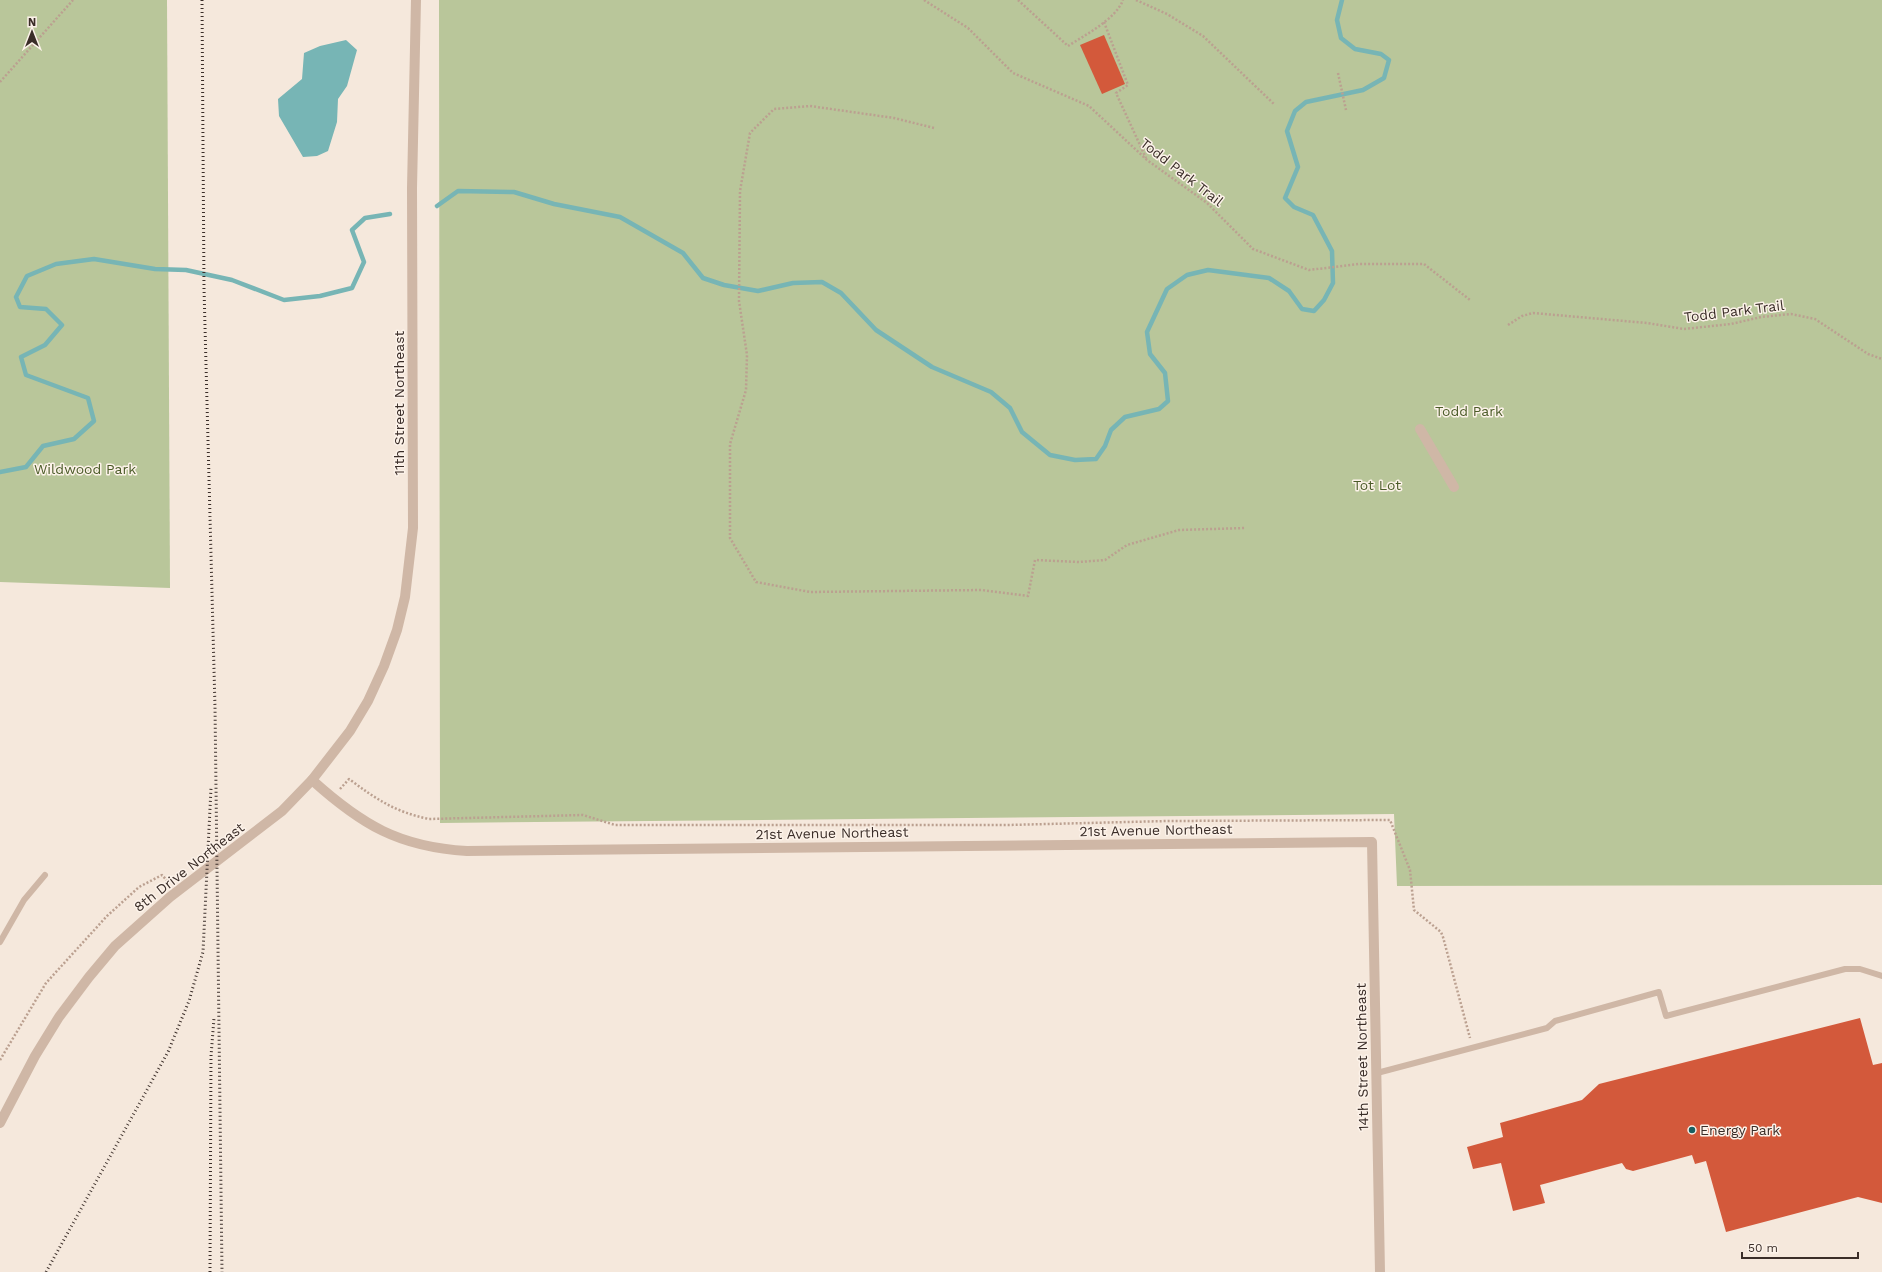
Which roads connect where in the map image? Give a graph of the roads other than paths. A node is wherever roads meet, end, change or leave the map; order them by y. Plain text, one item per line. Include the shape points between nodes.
1 (416, 0) edge
2 (1420, 429) dead end
3 (1454, 487) dead end
4 (312, 780) junction
5 (1372, 842) joint
6 (45, 875) dead end
7 (0, 942) edge
8 (1882, 976) edge
9 (1377, 1073) junction
10 (0, 1123) edge
11 (1380, 1272) edge

1 - 4 street, 11th Street Northeast via 412,188 413,528 405,597 397,630 368,701 350,731
2 - 3 street
4 - 5 street, 21st Avenue Northeast via 331,798 389,835 438,849 467,851
4 - 10 street, 8th Drive Northeast via 282,811 176,892 115,946 59,1017 35,1056
5 - 9 street, 14th Street Northeast
6 - 7 lane via 24,900
8 - 9 lane via 1860,969 1845,969 1666,1016 1659,992 1555,1021 1547,1028
9 - 11 street, 14th Street Northeast

